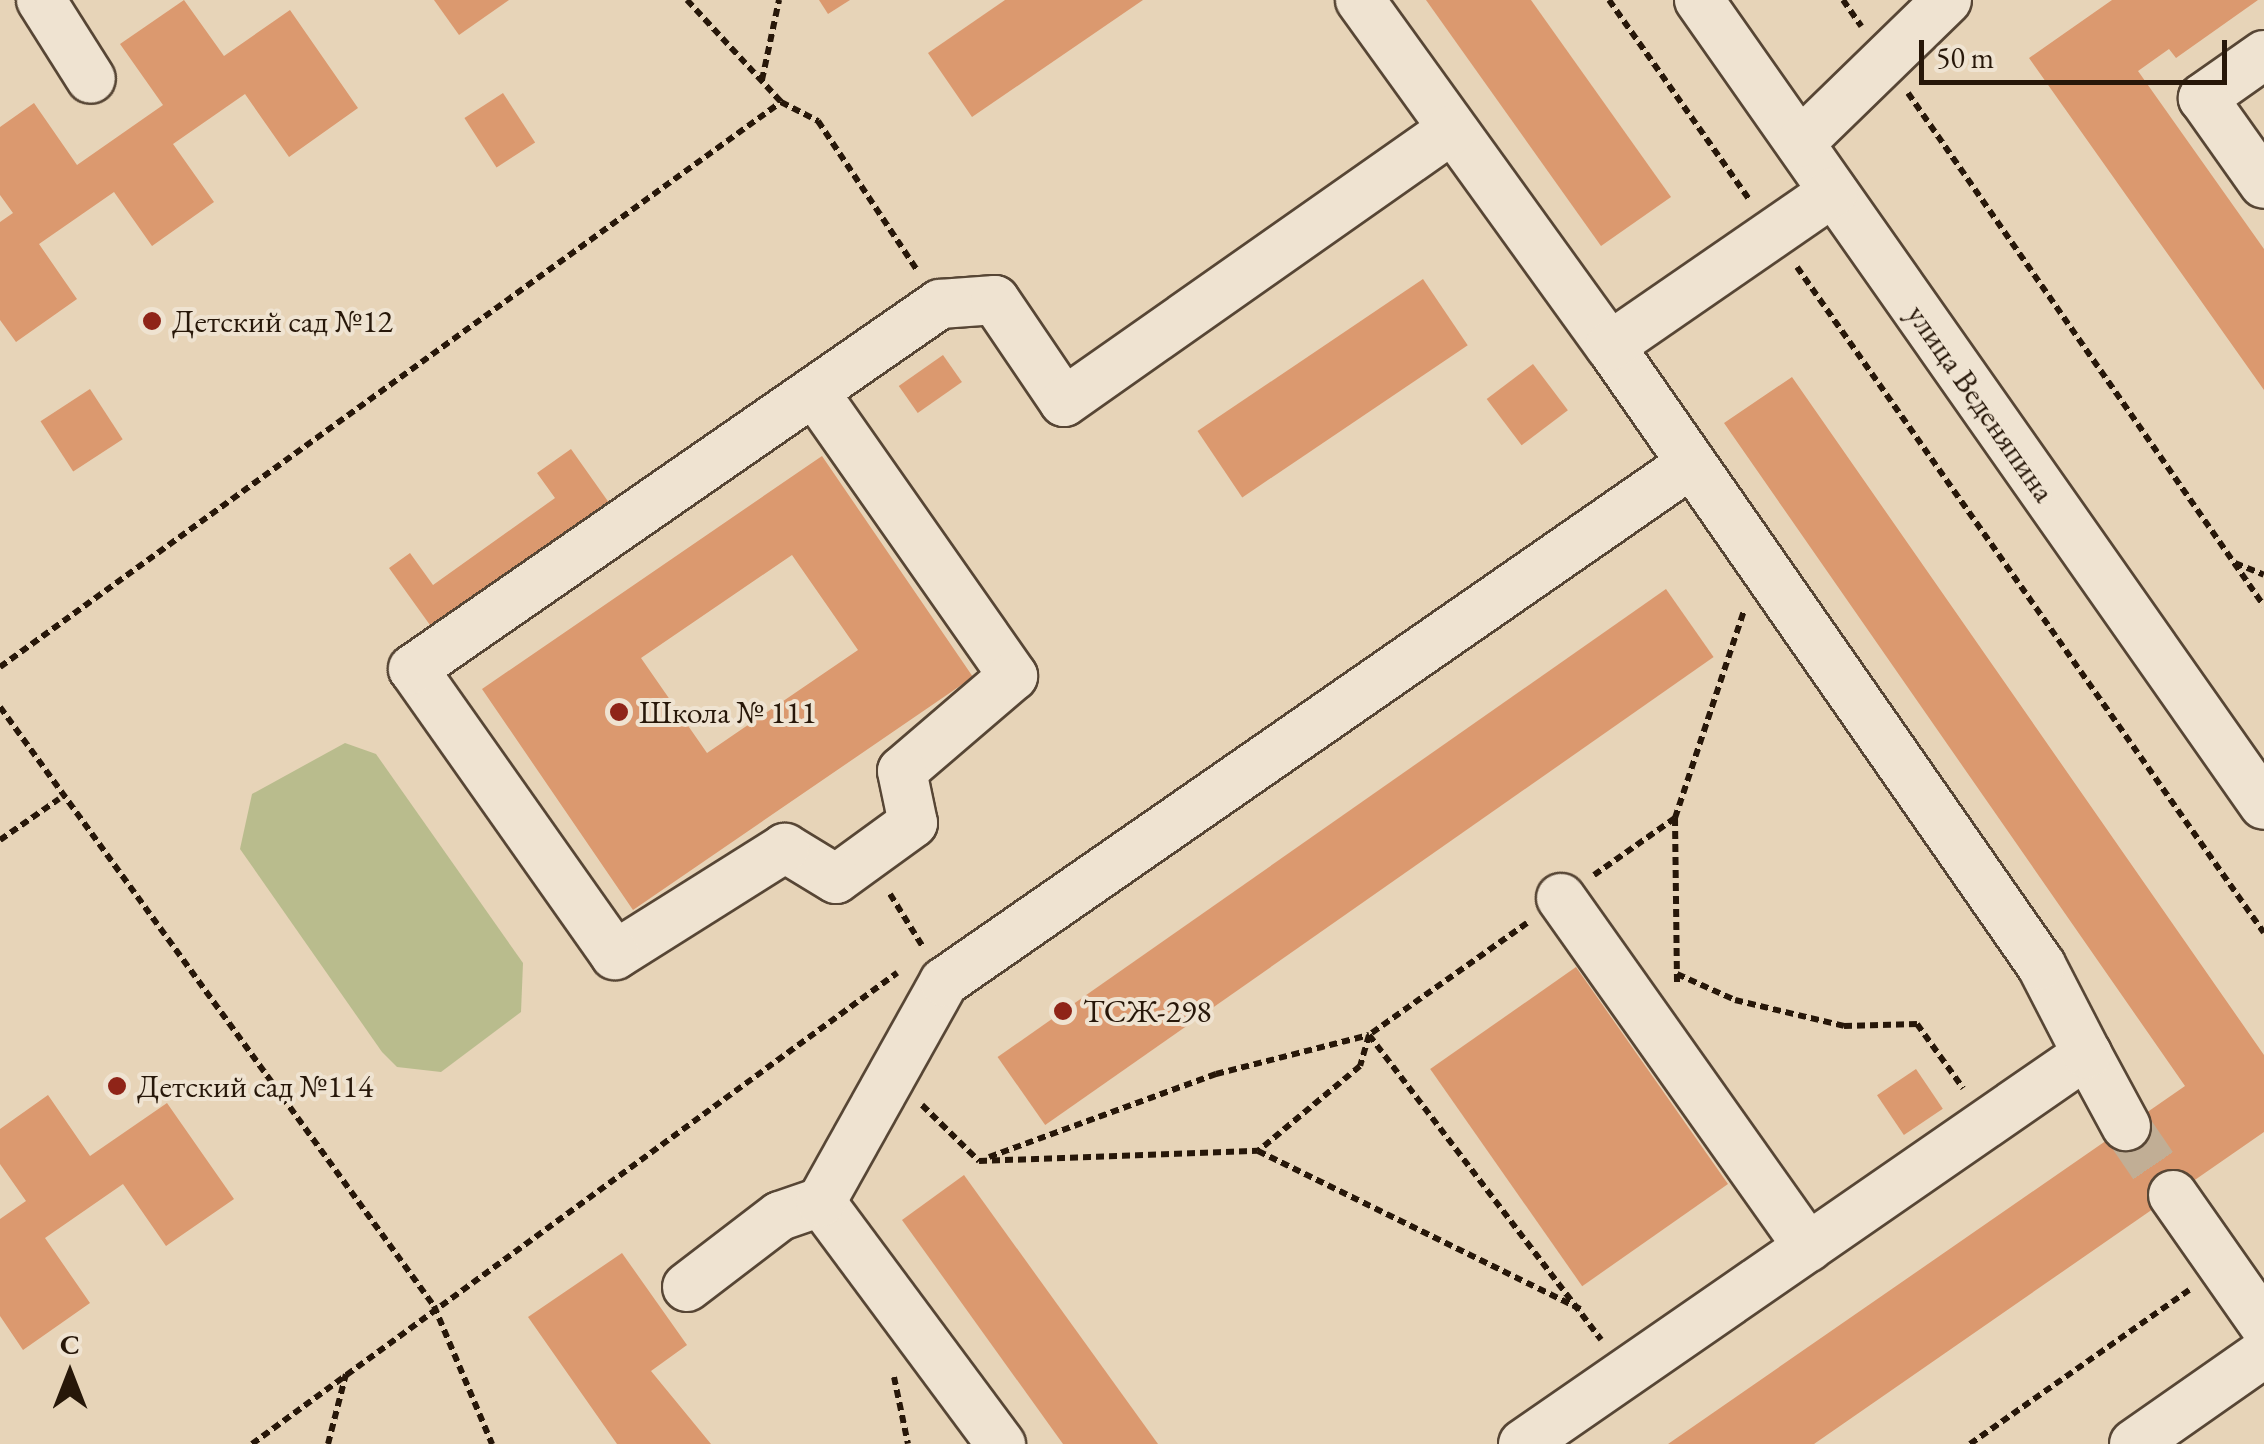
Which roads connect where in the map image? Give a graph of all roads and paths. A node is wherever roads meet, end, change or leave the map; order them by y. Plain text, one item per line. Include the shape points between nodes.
1 (41, 0) edge
2 (687, 0) edge
3 (780, 0) edge
4 (1360, 0) edge
5 (1609, 0) edge
6 (1700, 0) edge
7 (1843, 0) edge
8 (1948, 0) edge
9 (2264, 55) edge
10 (1883, 57) junction
11 (92, 80) dead end
12 (762, 81) junction
13 (781, 102) junction
14 (1452, 129) junction
15 (1800, 143) junction
16 (2264, 184) edge
17 (1833, 192) junction
18 (1773, 233) junction
19 (940, 304) junction
20 (1610, 346) junction
21 (817, 396) junction
22 (1692, 463) junction
23 (1760, 562) junction
24 (2234, 563) junction
25 (2264, 575) edge
26 (2264, 606) edge
27 (0, 667) edge
28 (0, 707) edge
29 (59, 799) junction
30 (2264, 805) edge
31 (1675, 818) junction
32 (0, 840) edge
33 (867, 856) junction
34 (1561, 898) junction
35 (2264, 934) edge
36 (935, 967) junction
37 (1677, 974) junction
38 (1677, 990) dead end
39 (1369, 1035) junction
40 (2087, 1054) junction
41 (886, 1071) junction
42 (1987, 1122) junction
43 (2126, 1126) tunnel mouth
44 (1258, 1151) junction
45 (980, 1161) junction
46 (2173, 1195) tunnel mouth
47 (822, 1202) junction
48 (1808, 1247) junction
49 (2223, 1266) junction
50 (687, 1287) dead end
51 (434, 1306) junction
52 (1581, 1310) junction
53 (2264, 1325) edge
54 (2264, 1352) edge
55 (346, 1374) junction
56 (1624, 1374) junction
57 (252, 1444) edge
58 (328, 1444) edge
59 (492, 1444) edge
60 (1001, 1444) edge
61 (1523, 1444) edge
62 (1970, 1444) edge
63 (2134, 1444) edge

1 - 11 street
2 - 12 path
3 - 12 path
4 - 14 street
5 - 18 path
6 - 15 street, улица Веденяпина
7 - 10 path
8 - 10 street
9 - 16 street via 2203,98
10 - 15 street
10 - 24 path
12 - 13 path
13 - 19 path via 818,121
13 - 27 path
14 - 19 street via 1064,402 995,300
14 - 20 street
15 - 17 street, улица Веденяпина
17 - 18 street
17 - 30 street, улица Веденяпина
18 - 20 street
18 - 35 path
19 - 21 street
20 - 22 street
21 - 33 street via 1014,676 902,771 913,822
21 - 33 street via 413,670 616,955 785,848 836,878
22 - 23 street
22 - 36 street
23 - 31 path
23 - 40 street via 2041,966
24 - 25 path
24 - 26 path
28 - 29 path
29 - 32 path
29 - 51 path
31 - 34 path
31 - 37 path
33 - 36 path
34 - 39 path
34 - 48 street
36 - 41 street
36 - 51 path
37 - 38 path
37 - 42 path via 1735,1000 1844,1026 1918,1024
39 - 44 path via 1360,1066
39 - 45 path via 1216,1074
39 - 52 path
40 - 42 street
40 - 43 street
41 - 45 path
41 - 47 street
42 - 48 street
44 - 45 path
44 - 52 path
46 - 49 street
47 - 50 street via 780,1216
47 - 60 street
48 - 56 street
49 - 53 street
49 - 62 path
51 - 55 path
51 - 59 path
52 - 56 path
54 - 63 street
55 - 57 path
55 - 58 path
56 - 61 street

